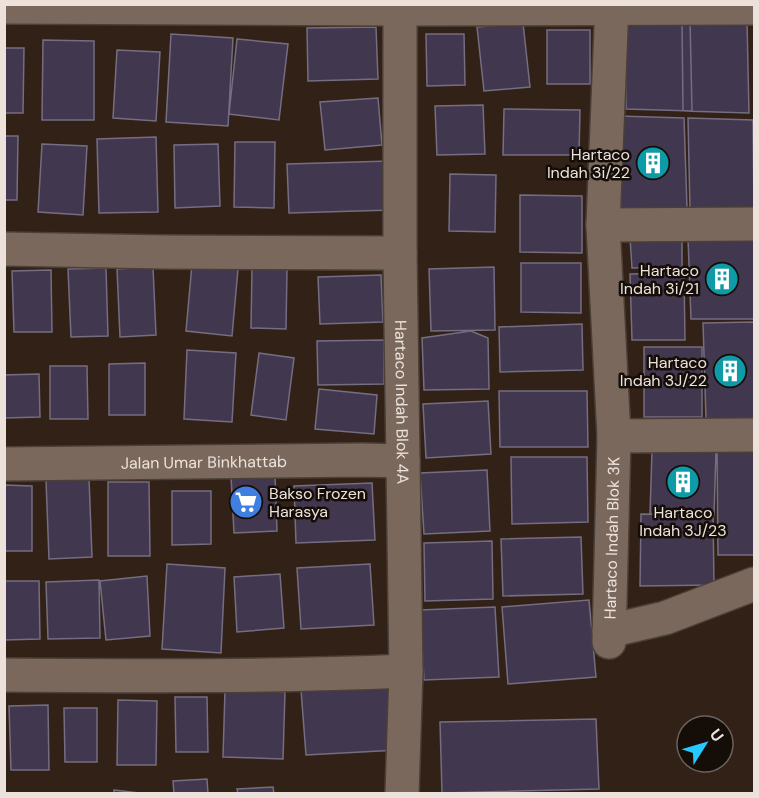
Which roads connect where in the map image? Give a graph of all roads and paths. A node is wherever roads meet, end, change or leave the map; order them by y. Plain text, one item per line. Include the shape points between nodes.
1 (612, 6) edge
2 (4, 7) edge
3 (400, 7) edge
4 (754, 8) edge
5 (754, 224) edge
6 (603, 225) junction
7 (4, 249) edge
8 (400, 253) junction
9 (754, 435) edge
10 (614, 436) junction
11 (403, 461) junction
12 (4, 464) edge
13 (754, 584) edge
14 (406, 671) junction
15 (4, 675) edge
16 (402, 794) edge

1 - 3 street
1 - 4 street
1 - 6 street, Hartaco Indah Blok 3K
2 - 3 street
3 - 8 street, Hartaco Indah Blok 4A
5 - 6 street
6 - 10 street, Hartaco Indah Blok 3K
7 - 8 street
8 - 11 street, Hartaco Indah Blok 4A
9 - 10 street
10 - 13 street, Hartaco Indah Blok 3K via 609,636
11 - 12 street, Jalan Umar Binkhattab
11 - 14 street, Hartaco Indah Blok 4A
14 - 15 street
14 - 16 street, Hartaco Indah Blok 4A

